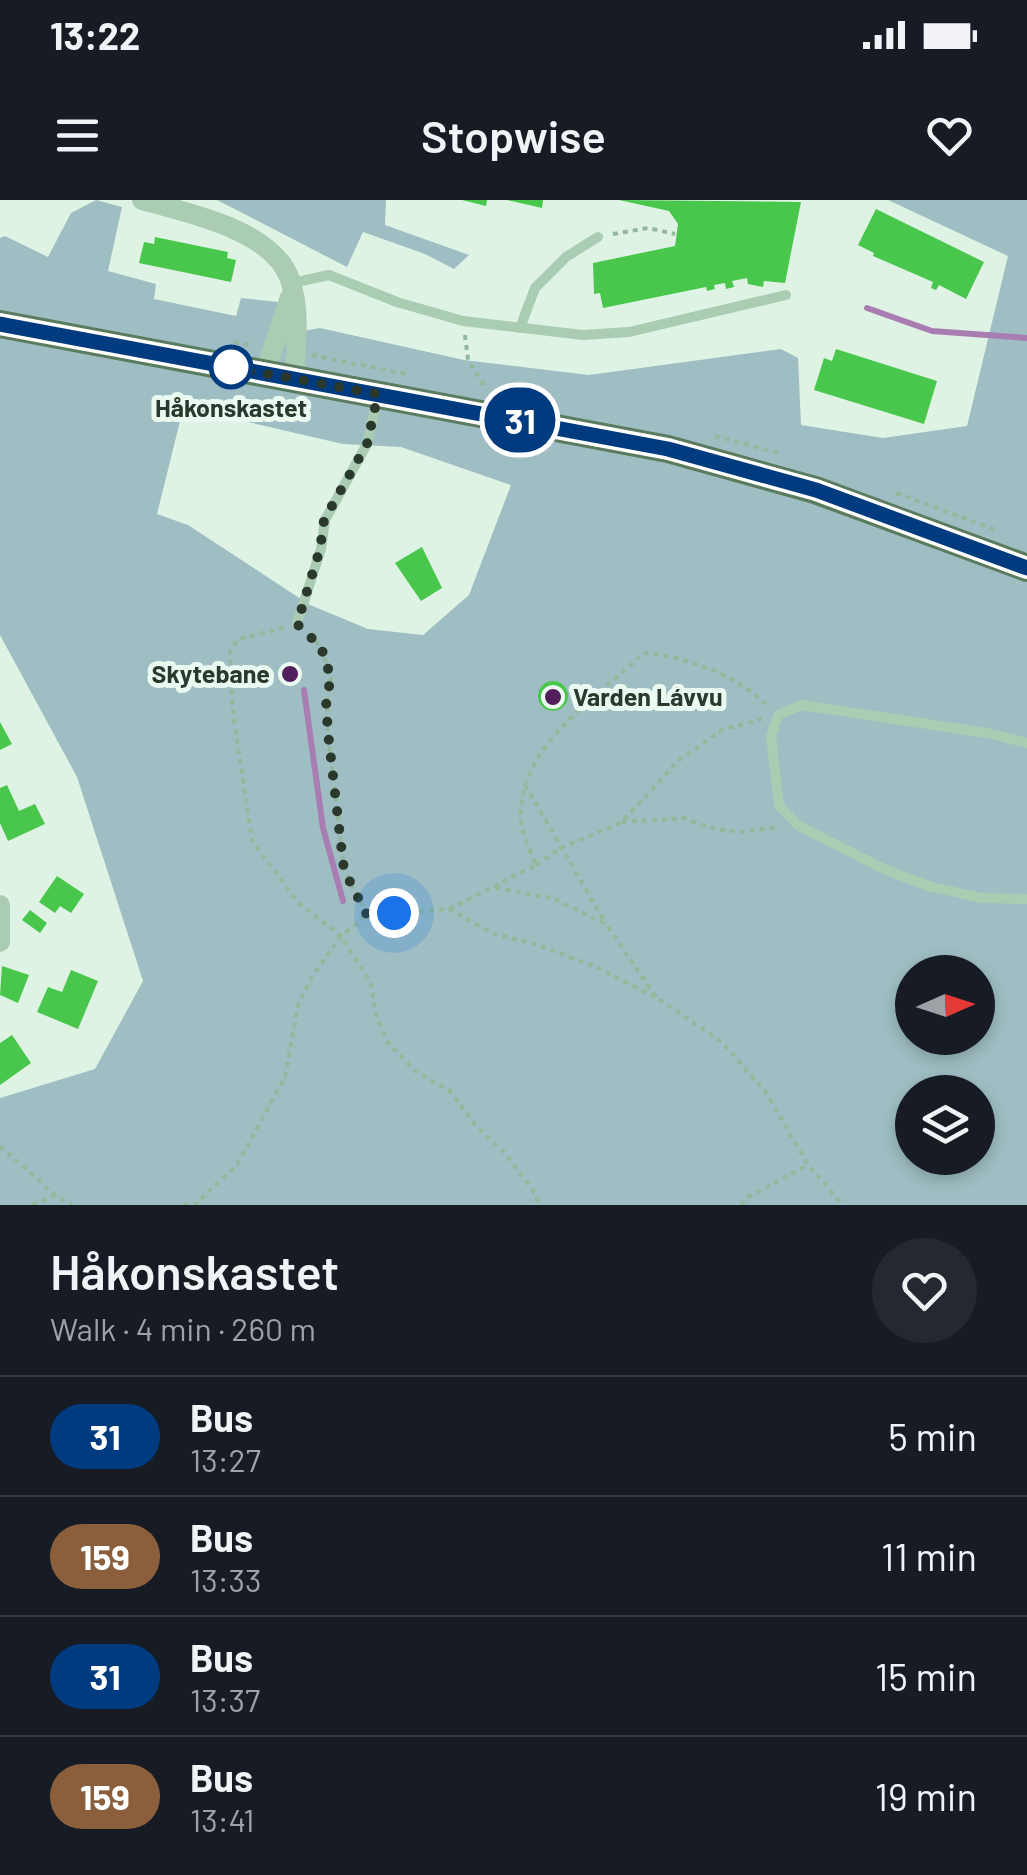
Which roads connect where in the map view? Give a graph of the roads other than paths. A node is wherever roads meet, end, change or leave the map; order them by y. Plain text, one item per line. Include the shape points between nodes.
1 (142, 200) edge
2 (598, 238) road end
3 (292, 287) junction
4 (786, 295) dead end
5 (0, 324) edge
6 (520, 328) junction
7 (265, 374) junction
8 (294, 378) junction
9 (378, 394) junction
10 (1027, 568) edge
11 (297, 624) road end
12 (1027, 743) edge
13 (1027, 899) edge
14 (0, 905) edge
15 (0, 942) edge

1 - 3 street via 260,243
2 - 6 lane via 535,288
3 - 6 lane via 329,275 463,322
3 - 7 street
3 - 8 street
4 - 6 lane via 629,332
5 - 7 main road
7 - 8 main road
8 - 9 main road
9 - 10 main road via 749,470
9 - 11 lane via 367,444 324,520
12 - 13 lane via 802,706 778,715 771,736 779,806 799,826 929,886 981,898
14 - 15 street

